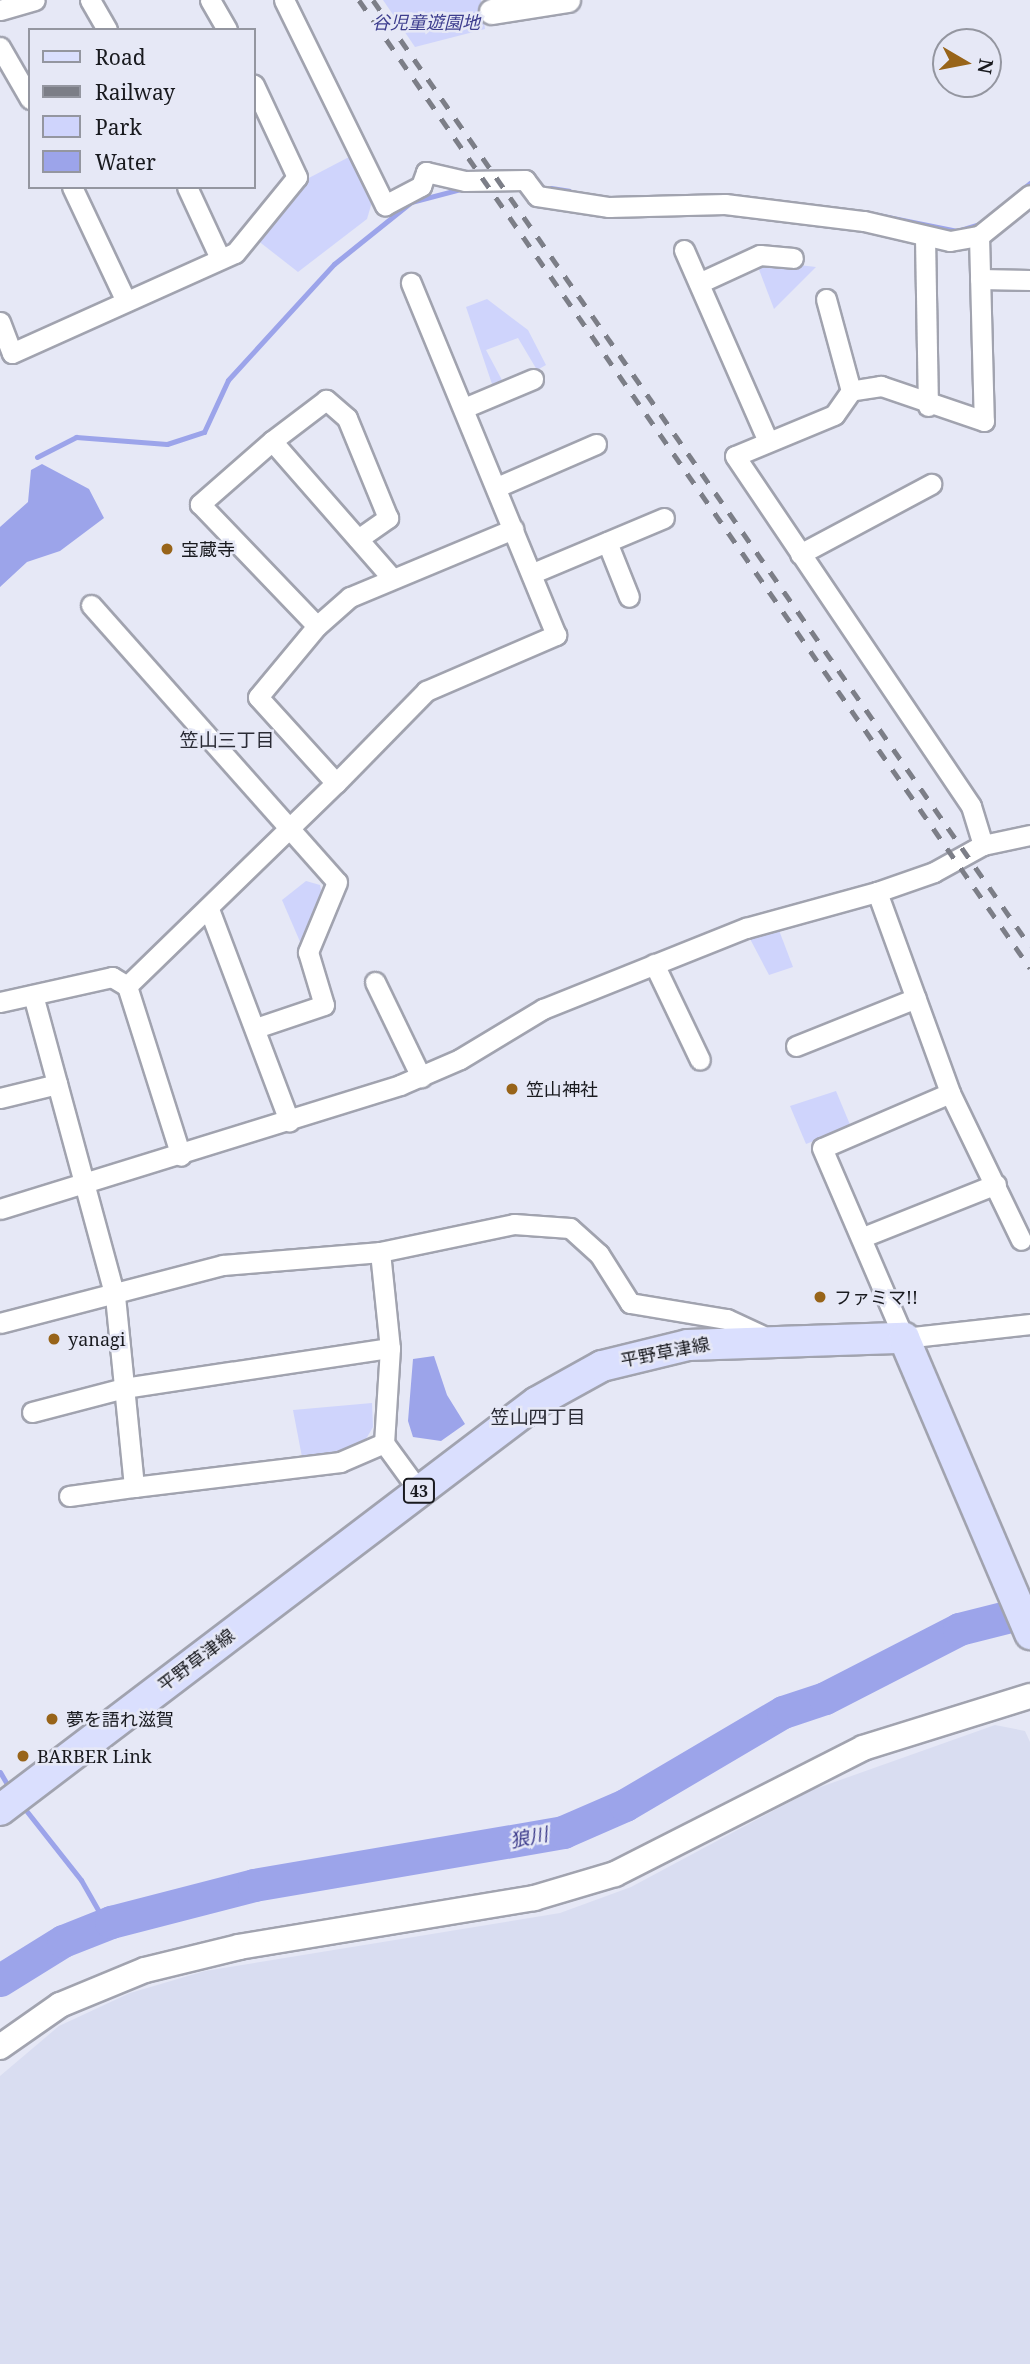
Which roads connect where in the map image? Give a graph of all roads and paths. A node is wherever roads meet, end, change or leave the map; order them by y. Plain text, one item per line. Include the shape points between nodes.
1 (35, 0) edge
2 (90, 0) edge
3 (210, 0) edge
4 (284, 0) edge
5 (568, 0) edge
6 (534, 3) edge
7 (0, 10) edge
8 (492, 12) dead end
9 (106, 28) edge
10 (226, 28) edge
11 (0, 47) edge
12 (256, 89) edge
13 (28, 96) edge
14 (73, 189) edge
15 (188, 189) edge
16 (1030, 195) edge
17 (979, 236) junction
18 (925, 237) junction
19 (684, 250) dead end
20 (219, 256) junction
21 (793, 258) dead end
22 (980, 279) junction
23 (1030, 281) edge
24 (411, 283) dead end
25 (698, 283) junction
26 (125, 299) junction
27 (826, 299) dead end
28 (0, 322) edge
29 (533, 379) dead end
30 (851, 391) junction
31 (928, 406) junction
32 (464, 408) junction
33 (767, 439) junction
34 (272, 442) junction
35 (596, 444) dead end
36 (931, 484) dead end
37 (497, 487) junction
38 (664, 518) dead end
39 (513, 529) junction
40 (358, 539) junction
41 (607, 542) junction
42 (800, 554) junction
43 (533, 573) junction
44 (392, 578) junction
45 (629, 597) dead end
46 (91, 605) dead end
47 (317, 626) junction
48 (336, 783) junction
49 (292, 827) junction
50 (1030, 835) edge
51 (983, 845) junction
52 (877, 892) junction
53 (209, 909) junction
54 (654, 964) junction
55 (376, 982) dead end
56 (127, 986) junction
57 (33, 995) junction
58 (916, 998) junction
59 (0, 1002) edge
60 (256, 1028) junction
61 (796, 1046) dead end
62 (700, 1060) dead end
63 (421, 1077) junction
64 (57, 1084) junction
65 (950, 1093) junction
66 (0, 1098) edge
67 (289, 1121) junction
68 (181, 1156) junction
69 (996, 1184) junction
70 (85, 1186) junction
71 (0, 1209) edge
72 (863, 1237) junction
73 (1021, 1240) dead end
74 (380, 1252) junction
75 (115, 1296) junction
76 (0, 1323) edge
77 (1030, 1324) edge
78 (768, 1338) junction
79 (904, 1338) junction
80 (390, 1348) junction
81 (124, 1388) junction
82 (32, 1412) dead end
83 (384, 1443) junction
84 (134, 1487) junction
85 (419, 1491) junction
86 (69, 1496) dead end
87 (1030, 1634) edge
88 (1030, 1696) edge
89 (0, 1810) edge
90 (0, 2047) edge

1 - 7 street
2 - 9 street
3 - 10 street
4 - 18 street via 386,205 421,186 426,172 465,181 525,180 537,195 610,207 725,204 864,221
5 - 6 street
6 - 8 street
11 - 13 street
12 - 20 street via 297,177 235,253
14 - 26 street
15 - 20 street
16 - 17 street
17 - 18 street
17 - 22 street
18 - 31 street
19 - 25 street
20 - 26 street
21 - 25 street via 760,255
22 - 23 street
22 - 31 street via 984,421
24 - 32 street
25 - 33 street
26 - 28 street via 12,353
27 - 30 street
29 - 32 street
30 - 31 street via 881,386
30 - 33 street via 834,415
32 - 37 street
33 - 42 street via 735,456
34 - 40 street
34 - 40 street via 326,400 347,418 388,518
34 - 47 street via 200,504
35 - 37 street
36 - 42 street
37 - 39 street
38 - 41 street
39 - 43 street
39 - 44 street
40 - 44 street
41 - 43 street
41 - 45 street
42 - 51 street via 971,806
43 - 48 street via 556,635 426,691
44 - 47 street via 349,597
46 - 49 street
47 - 48 street via 258,697
48 - 49 street
49 - 53 street
49 - 60 street via 337,882 308,952 324,1005
50 - 51 street
51 - 52 street via 933,872
52 - 54 street via 811,906
52 - 58 street
53 - 56 street
53 - 60 street
54 - 62 street
54 - 63 street via 543,1009
55 - 63 street
56 - 57 street via 112,977
56 - 68 street
57 - 59 street
57 - 64 street
58 - 61 street
58 - 65 street
60 - 67 street
63 - 67 street
64 - 66 street
64 - 70 street
65 - 69 street
65 - 72 street via 822,1148
67 - 68 street
68 - 70 street
69 - 72 street
69 - 73 street
70 - 71 street
70 - 75 street
72 - 79 street
74 - 75 street via 223,1265
74 - 78 street via 514,1224 570,1228 599,1254 630,1303 727,1319
74 - 80 street
75 - 76 street
75 - 81 street
77 - 79 street
78 - 79 main road, 平野草津線 / 43
78 - 85 main road, 平野草津線 / 43 via 688,1345 602,1366 537,1402
79 - 87 main road
80 - 81 street
80 - 83 street
81 - 82 street
81 - 84 street
83 - 84 street via 340,1462
83 - 85 street
84 - 86 street
85 - 89 main road, 平野草津線 / 43
88 - 90 street via 863,1748 615,1874 534,1898 239,1947 145,1970 60,2005

